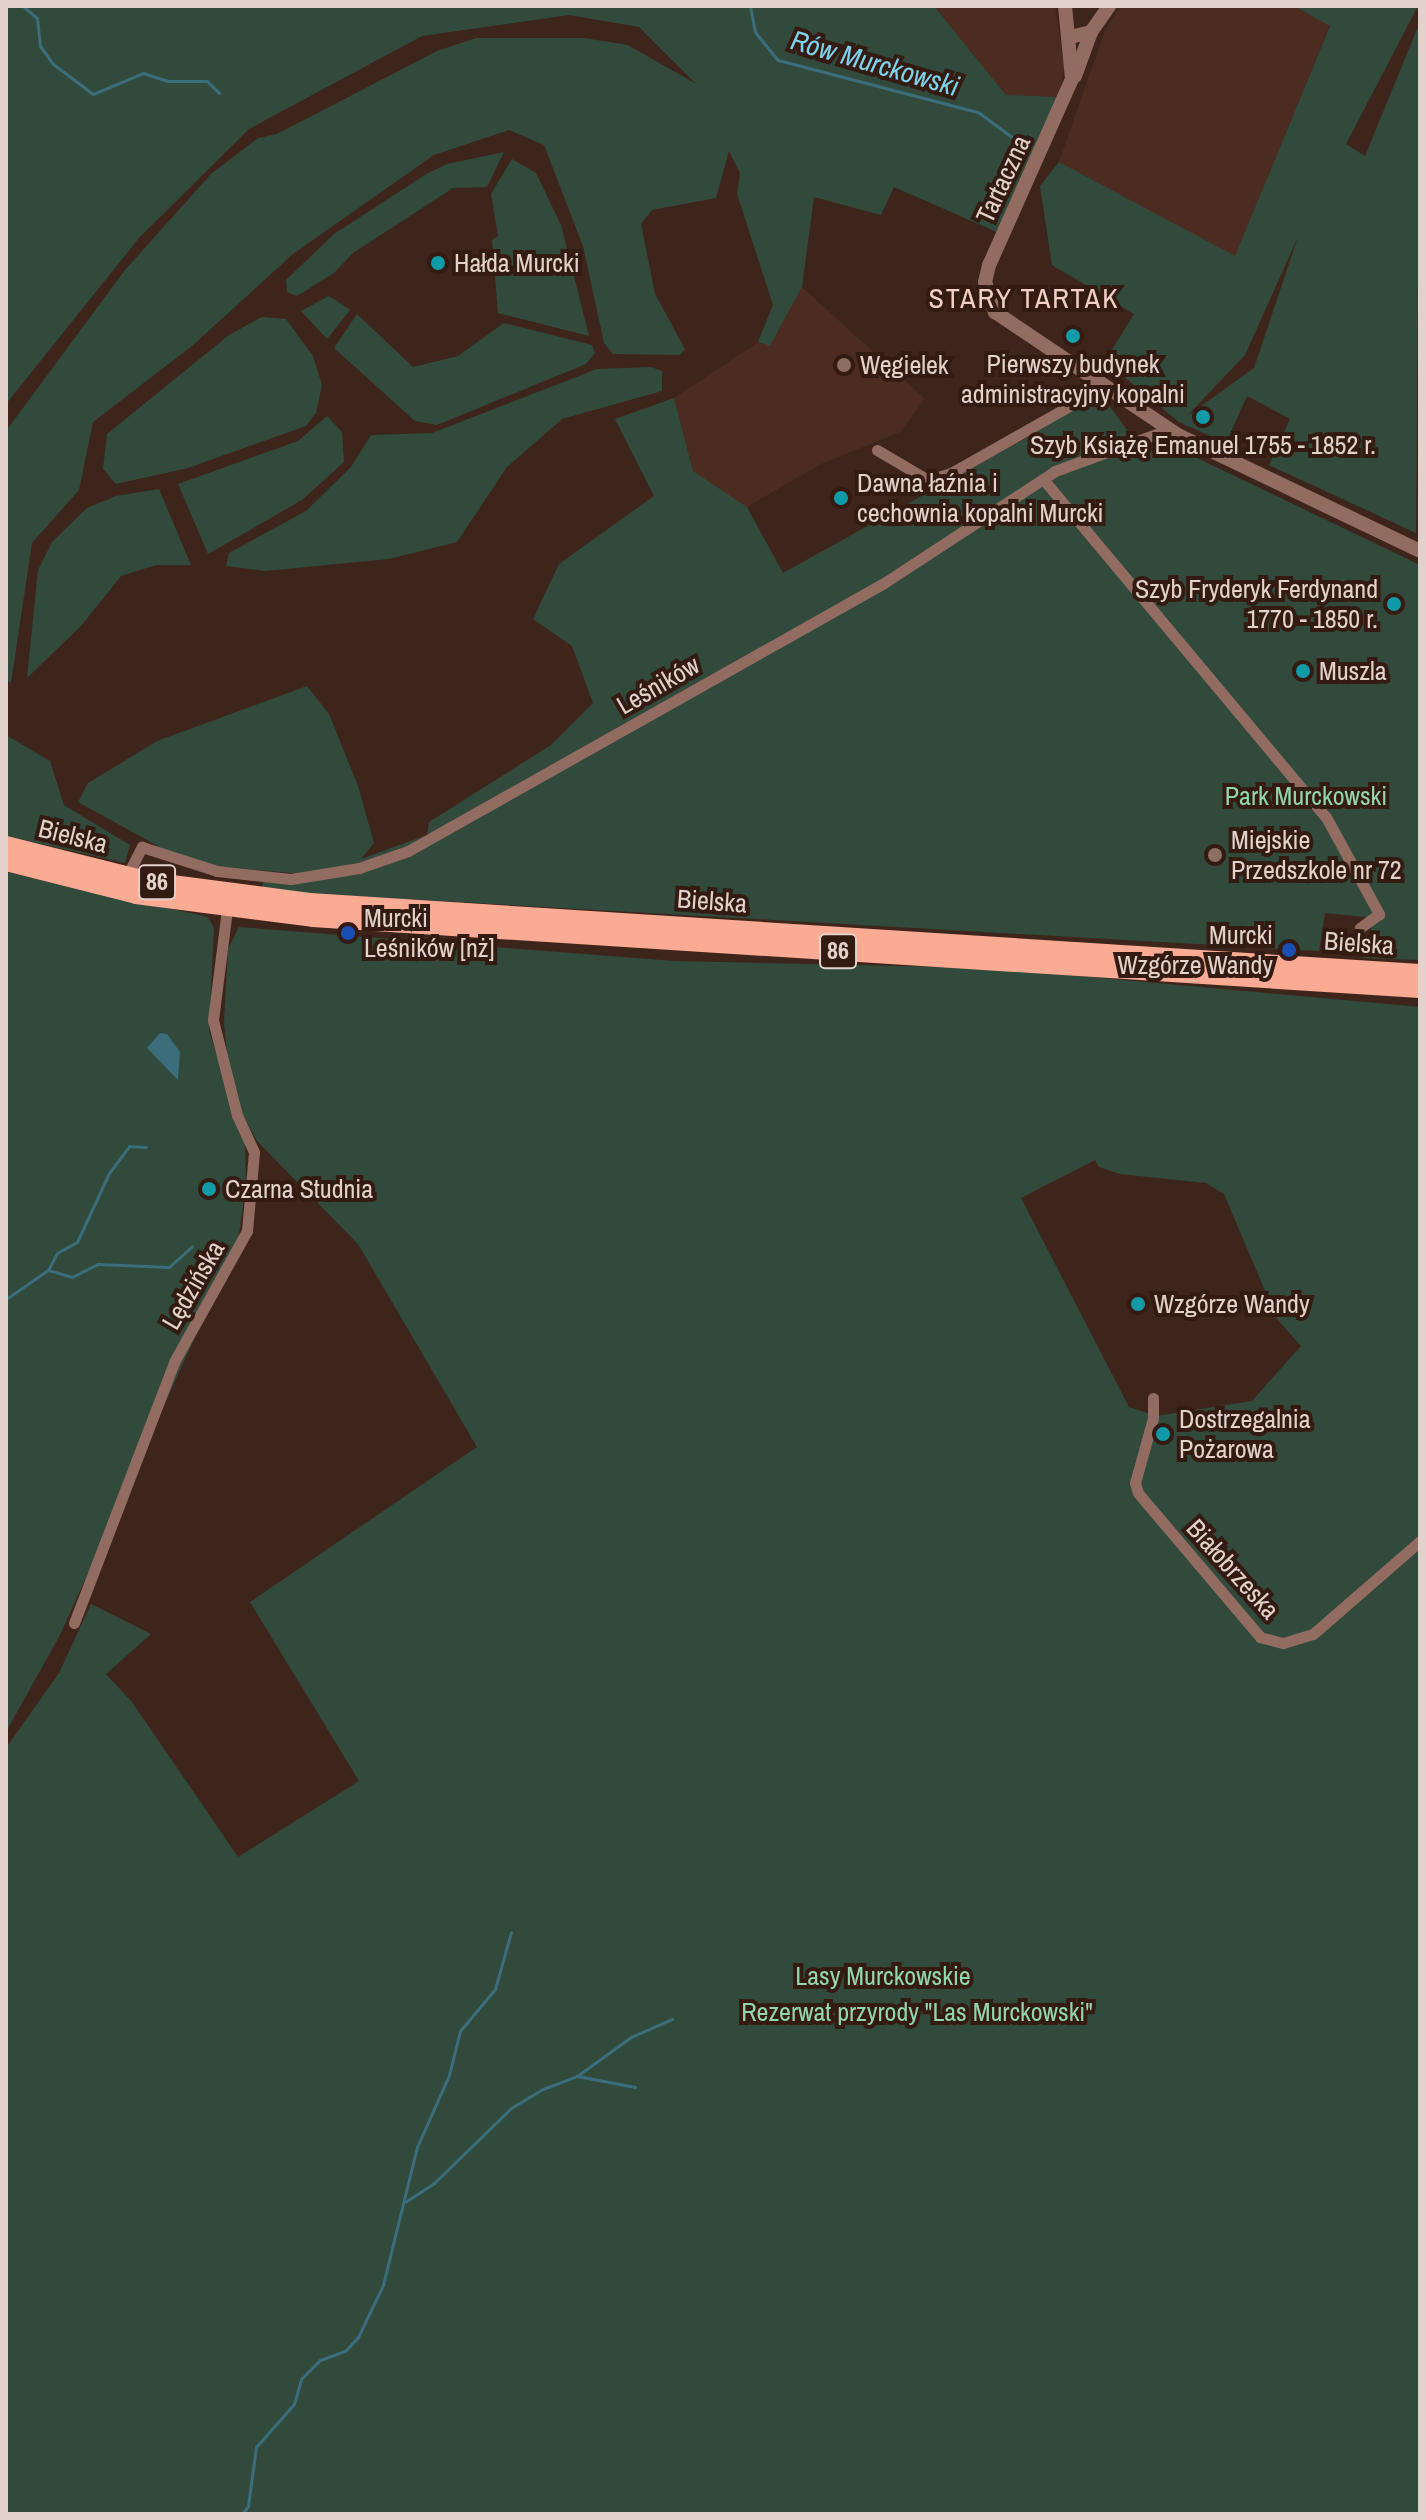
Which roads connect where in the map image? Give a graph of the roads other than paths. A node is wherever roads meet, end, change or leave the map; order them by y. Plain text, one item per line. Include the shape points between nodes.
1 (1065, 6) edge
2 (1109, 6) edge
3 (1091, 32) junction
4 (1070, 37) junction
5 (1072, 79) junction
6 (1099, 378) junction
7 (1170, 429) junction
8 (877, 450) dead end
9 (1043, 479) junction
10 (1420, 551) edge
11 (6, 845) edge
12 (6, 862) edge
13 (127, 876) junction
14 (227, 909) junction
15 (1360, 928) dead end
16 (1420, 973) edge
17 (1420, 989) edge
18 (1153, 1398) dead end
19 (1420, 1541) edge
20 (74, 1623) dead end

1 - 4 street, Tartaczna
2 - 3 street, Tartaczna
3 - 4 street
3 - 5 street, Tartaczna
4 - 5 street, Tartaczna
5 - 6 street, Tartaczna via 989,265 989,301 1005,320
6 - 7 street
6 - 8 street via 1073,404 951,473 928,480
7 - 9 street, Leśników via 1083,458
7 - 10 street
9 - 13 street, Leśników via 884,583 408,851 359,868 291,879 217,871 142,847
9 - 15 street via 1326,817 1379,914
11 - 13 main road, Bielska / 86
12 - 14 main road, Bielska / 86 via 136,895
13 - 16 main road, Bielska / 86 via 310,902
14 - 17 main road, Bielska / 86
14 - 20 street, Lędzińska via 213,1020 233,1102 254,1152 247,1231 174,1362
18 - 19 street, Białobrzeska via 1153,1418 1135,1483 1138,1493 1260,1637 1283,1643 1313,1634

